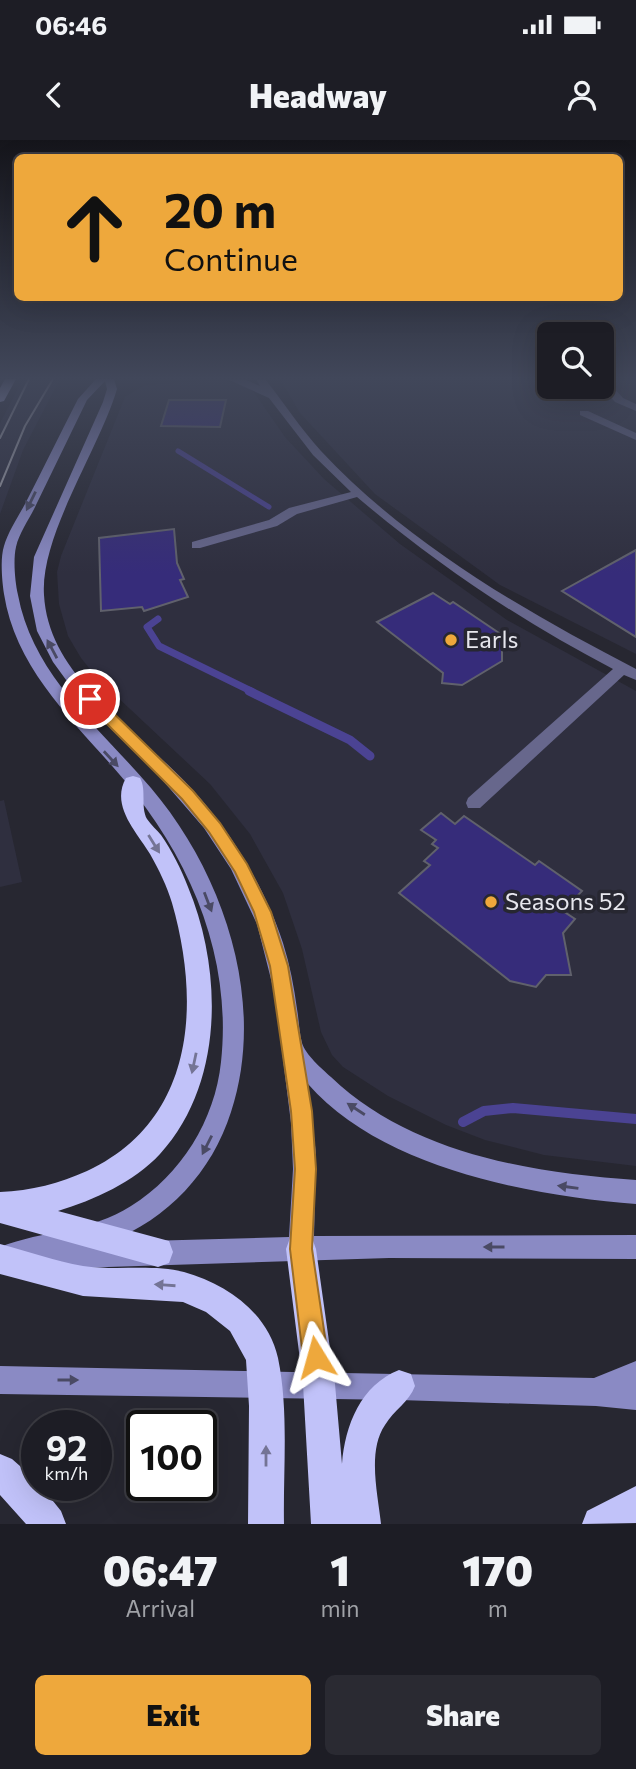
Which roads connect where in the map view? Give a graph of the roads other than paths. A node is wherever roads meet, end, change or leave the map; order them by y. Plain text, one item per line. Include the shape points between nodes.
1 (60, 444) edge
2 (90, 444) edge
3 (310, 444) edge
4 (360, 492) junction
5 (197, 545) dead end
6 (630, 671) edge
7 (133, 783) junction
8 (474, 803) dead end
9 (292, 1049) junction
10 (636, 1192) edge
11 (0, 1208) edge
12 (96, 1234) junction
13 (636, 1247) edge
14 (301, 1249) junction
15 (158, 1252) junction
16 (0, 1259) edge
17 (636, 1375) edge
18 (0, 1380) edge
19 (265, 1383) junction
20 (319, 1384) junction
21 (399, 1386) junction
22 (596, 1392) junction
23 (636, 1396) edge
24 (0, 1471) edge
25 (636, 1504) edge
26 (48, 1524) edge
27 (266, 1524) edge
28 (328, 1524) edge
29 (363, 1524) edge
30 (600, 1524) edge

1 -> 7 main road via 18,527 4,569 8,627 28,667 46,690
9 -> 2 main road via 279,966 262,912 241,869 187,795 76,684 44,634 36,576 40,557
3 - 4 street
4 - 5 street
4 - 6 street via 502,600 545,628
6 - 8 street
7 -> 11 highway via 135,816 168,868 194,943 202,1014 192,1075 176,1110 137,1157 97,1183 39,1203
7 -> 12 main road via 170,825 208,900 233,993 237,1040 225,1101 201,1157 144,1212
10 -> 9 main road via 514,1178 435,1151 374,1121 330,1091
9 - 14 main road via 305,1169
11 - 12 highway
12 - 15 highway
12 - 16 main road
13 -> 14 main road
14 - 15 main road
14 - 20 highway
15 - 16 main road
19 -> 16 highway via 250,1331 205,1295 170,1285 83,1281
17 - 22 main road
18 -> 19 main road
19 - 20 main road
27 -> 19 highway
20 - 21 main road
20 - 28 highway
21 - 22 main road
21 - 29 highway via 372,1409 362,1430
22 - 23 main road
24 - 26 highway
25 - 30 highway

